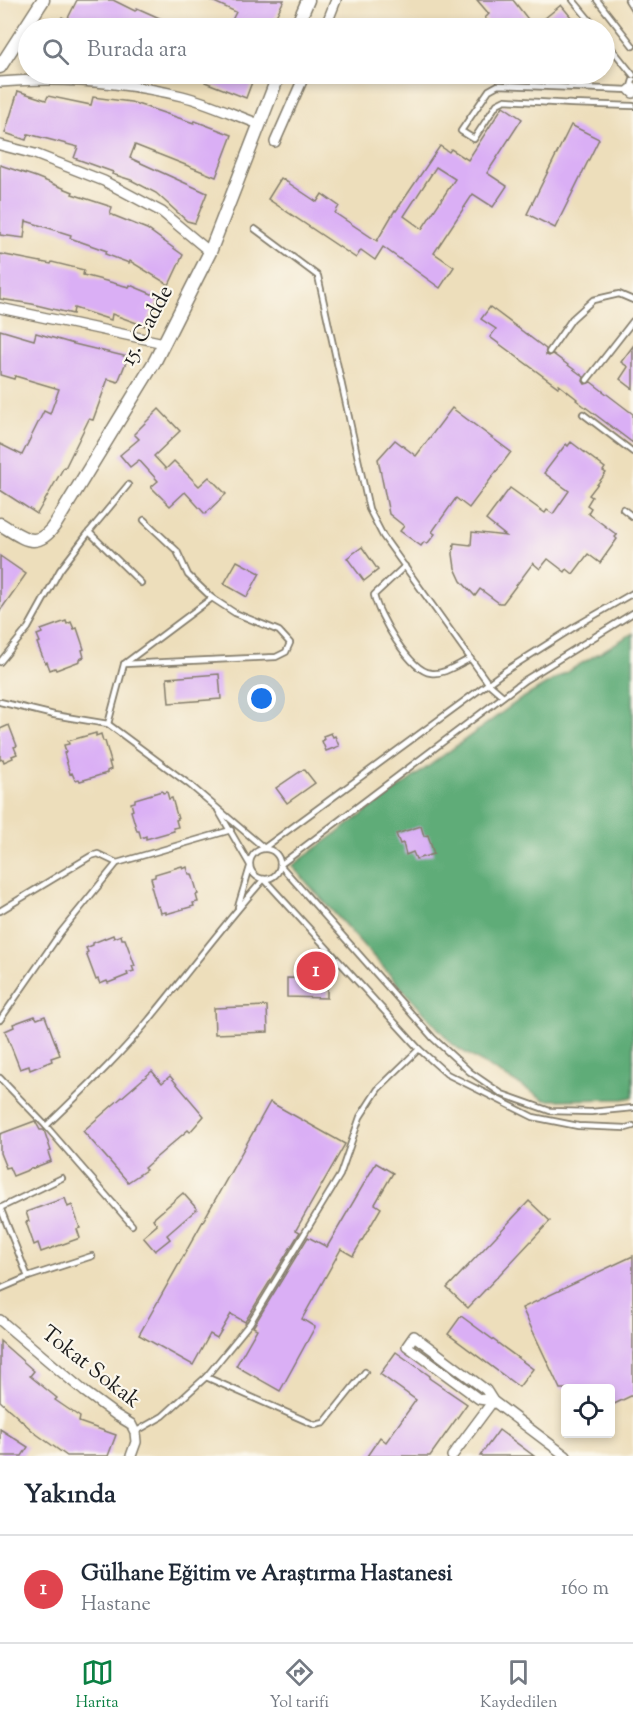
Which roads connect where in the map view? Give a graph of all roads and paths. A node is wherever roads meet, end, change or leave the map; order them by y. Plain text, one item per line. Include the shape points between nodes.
1 (44, 0) edge
2 (308, 0) edge
3 (336, 0) edge
4 (573, 0) edge
5 (597, 0) edge
6 (628, 0) edge
7 (633, 8) edge
8 (32, 18) edge
9 (300, 18) edge
10 (329, 18) edge
11 (588, 18) edge
12 (611, 18) edge
13 (615, 23) edge
14 (18, 40) edge
15 (633, 46) edge
16 (615, 53) edge
17 (0, 67) edge
18 (633, 77) edge
19 (18, 80) edge
20 (0, 82) edge
21 (118, 84) edge
22 (275, 84) edge
23 (301, 84) edge
24 (632, 90) edge
25 (633, 106) edge
26 (259, 124) junction
27 (275, 142) dead end
28 (0, 145) edge
29 (255, 229) dead end
30 (210, 252) junction
31 (633, 300) edge
32 (0, 308) edge
33 (633, 321) edge
34 (164, 343) junction
35 (549, 352) dead end
36 (587, 380) dead end
37 (583, 414) dead end
38 (633, 453) edge
39 (128, 485) dead end
40 (623, 509) dead end
41 (633, 517) edge
42 (144, 520) dead end
43 (0, 525) edge
44 (89, 532) junction
45 (405, 566) junction
46 (141, 583) dead end
47 (633, 593) edge
48 (212, 598) junction
49 (633, 613) edge
50 (470, 659) junction
51 (0, 662) edge
52 (124, 664) junction
53 (488, 683) junction
54 (503, 696) junction
55 (0, 702) edge
56 (108, 724) junction
57 (215, 806) junction
58 (231, 830) junction
59 (264, 848) junction
60 (117, 863) junction
61 (280, 865) junction
62 (250, 866) junction
63 (264, 879) junction
64 (237, 909) junction
65 (0, 911) edge
66 (0, 1020) edge
67 (419, 1049) junction
68 (0, 1078) edge
69 (633, 1108) edge
70 (46, 1126) junction
71 (633, 1126) edge
72 (62, 1178) dead end
73 (0, 1208) edge
74 (132, 1225) dead end
75 (92, 1256) dead end
76 (28, 1277) junction
77 (0, 1289) edge
78 (0, 1320) edge
79 (365, 1372) dead end
80 (206, 1377) junction
81 (493, 1401) junction
82 (135, 1432) junction
83 (131, 1456) edge
84 (452, 1456) edge
85 (566, 1456) edge

1 - 8 street
2 - 9 street
3 - 10 street
4 - 11 lane
5 - 12 lane
6 - 7 lane
13 - 15 lane
14 - 17 street
16 - 18 lane
18 - 24 lane
19 - 20 street
21 - 26 street via 184,96
22 - 26 street, 15. Cadde
23 - 27 street
24 - 25 lane via 498,85 489,90 461,131 474,139 497,104 505,100
26 - 30 street, 15. Cadde
28 - 30 street via 104,181 162,212
29 - 45 lane via 318,276 369,509
30 - 34 street, 15. Cadde
31 - 35 lane via 619,294 594,300 572,319
32 - 34 street
33 - 36 lane
34 - 43 street, 15. Cadde via 48,535 39,540 25,539
37 - 38 lane
39 - 44 lane
40 - 41 lane
42 - 48 lane via 177,551 188,575
44 - 46 lane
44 - 51 lane via 60,570 28,628
45 - 50 lane
45 - 50 lane via 374,595 377,608 403,650 421,670 431,673 442,673
47 - 53 lane
48 - 52 lane
48 - 52 lane via 235,613 279,631 290,643 286,652 276,657
49 - 54 lane
50 - 53 lane
52 - 56 lane
53 - 54 lane
53 - 59 lane
54 - 61 lane
55 - 56 lane
56 - 57 lane
57 - 58 lane
57 - 59 lane
58 - 60 lane
58 - 62 lane
59 - 61 lane via 278,855
59 - 62 lane via 251,856
60 - 65 lane via 98,854 91,856
60 - 66 lane via 61,932
61 - 63 lane via 277,874
61 - 69 lane via 433,1038 470,1072 502,1094 550,1111
62 - 63 lane via 255,875
62 - 64 lane
63 - 64 lane
63 - 67 lane
64 - 70 lane via 148,1021
67 - 71 lane via 447,1074 533,1117 578,1126
67 - 80 lane via 378,1089 360,1117 340,1175 250,1323
68 - 70 lane
70 - 74 lane
72 - 73 lane
73 - 76 lane
75 - 76 lane
76 - 77 lane
78 - 82 street, Tokat Sokak via 85,1392 131,1424
79 - 80 lane via 324,1423 315,1425
80 - 82 lane via 163,1416
81 - 81 street via 486,1390 414,1336 407,1346 479,1399
81 - 84 street
81 - 85 street
82 - 83 street, Tokat Sokak

